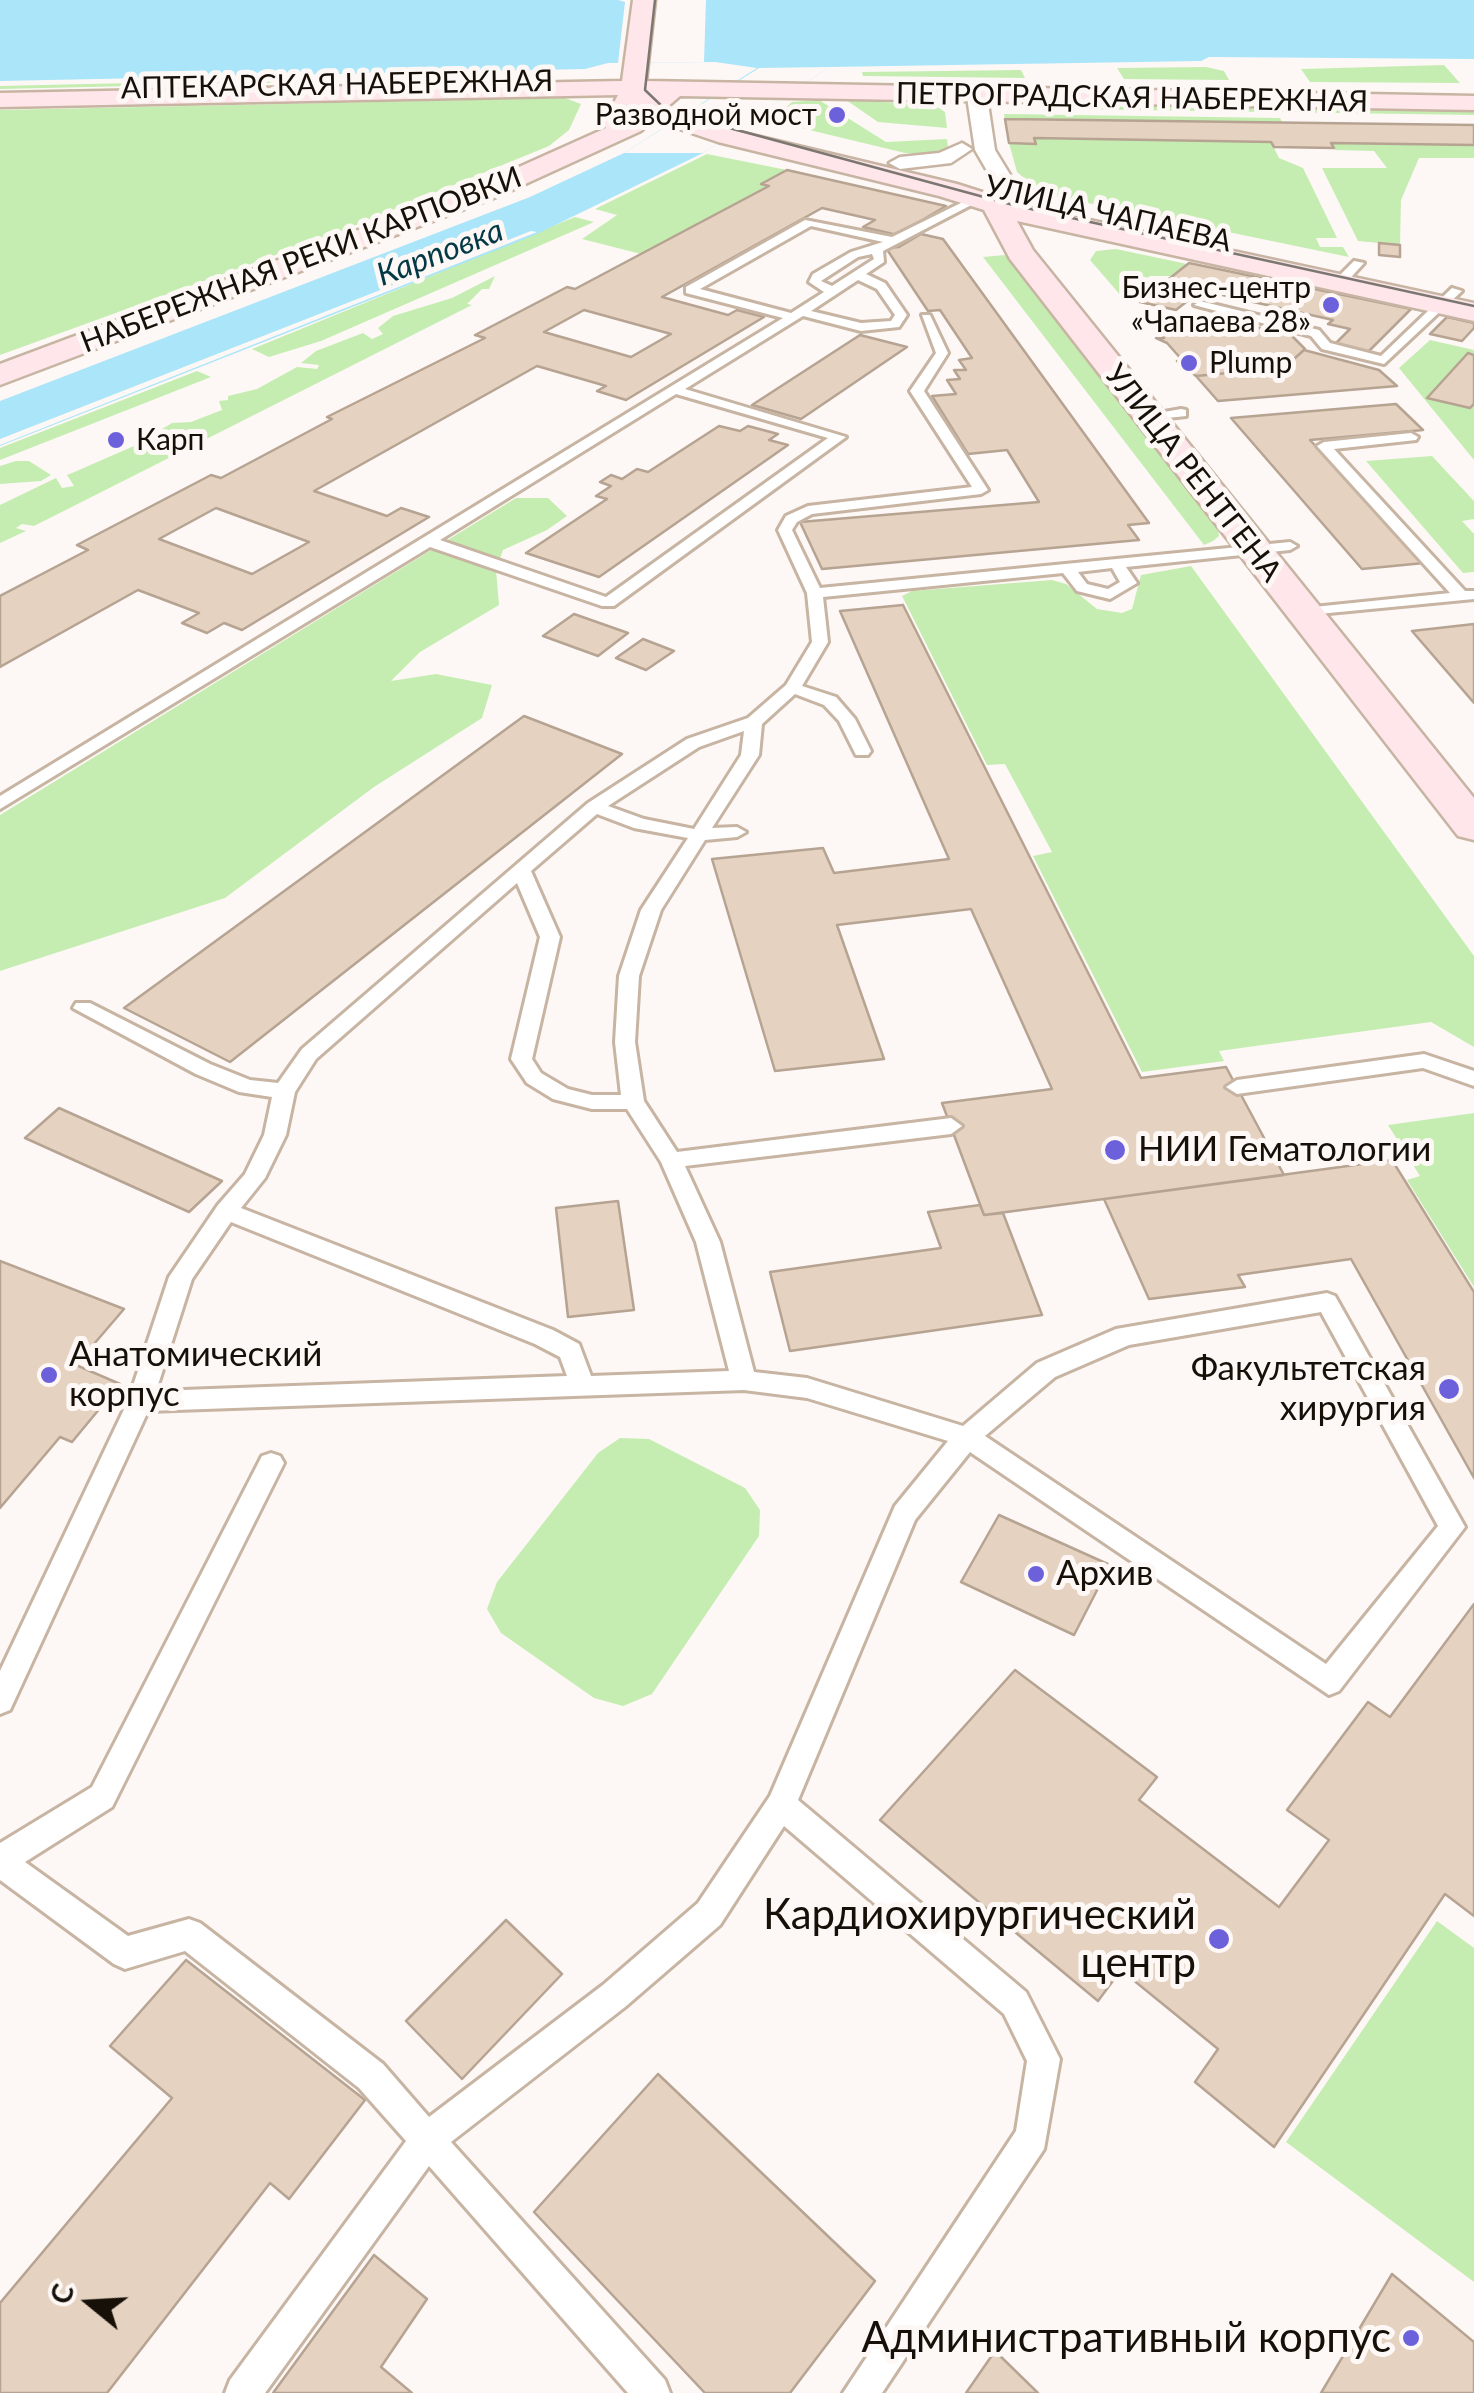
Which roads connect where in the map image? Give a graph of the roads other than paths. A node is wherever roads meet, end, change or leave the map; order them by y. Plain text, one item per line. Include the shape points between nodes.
1 (644, 0) edge
2 (635, 78) junction
3 (674, 79) junction
4 (1474, 93) edge
5 (0, 96) edge
6 (1474, 102) edge
7 (696, 103) junction
8 (791, 112) junction
9 (962, 117) junction
10 (737, 137) junction
11 (600, 141) junction
12 (900, 162) junction
13 (997, 200) junction
14 (893, 242) junction
15 (877, 250) junction
16 (858, 275) junction
17 (835, 290) junction
18 (1462, 301) edge
19 (1200, 305) dead end
20 (797, 314) junction
21 (926, 318) dead end
22 (0, 375) edge
23 (674, 390) junction
24 (1412, 437) dead end
25 (428, 541) junction
26 (1272, 547) junction
27 (1116, 563) junction
28 (1067, 568) junction
29 (815, 593) junction
30 (1468, 596) edge
31 (1323, 611) junction
32 (792, 688) junction
33 (754, 722) junction
34 (862, 752) dead end
35 (1474, 772) edge
36 (0, 804) edge
37 (594, 807) junction
38 (1474, 827) edge
39 (737, 832) dead end
40 (699, 836) junction
41 (521, 870) junction
42 (83, 1008) dead end
43 (1474, 1079) edge
44 (1236, 1087) dead end
45 (284, 1091) junction
46 (632, 1102) junction
47 (951, 1126) dead end
48 (671, 1160) junction
49 (226, 1211) junction
50 (744, 1380) junction
51 (582, 1383) junction
52 (140, 1401) junction
53 (967, 1436) junction
54 (271, 1463) dead end
55 (0, 1701) edge
56 (781, 1805) junction
57 (0, 1861) edge
58 (429, 2138) junction
59 (243, 2393) edge
60 (652, 2393) edge
61 (861, 2393) edge

1 - 2 street
2 - 3 street
2 - 5 street, АПТЕКАРСКАЯ НАБЕРЕЖНАЯ
2 - 7 street
2 - 11 street
3 - 7 street, НАБЕРЕЖНАЯ РЕКИ КАРПОВКИ
3 - 7 street
4 - 8 street, ПЕТРОГРАДСКАЯ НАБЕРЕЖНАЯ
6 - 9 street, ПЕТРОГРАДСКАЯ НАБЕРЕЖНАЯ
7 - 8 street
7 - 10 street
7 - 11 street, НАБЕРЕЖНАЯ РЕКИ КАРПОВКИ
8 - 9 street, ПЕТРОГРАДСКАЯ НАБЕРЕЖНАЯ
8 - 10 street, УЛИЦА ЧАПАЕВА
8 - 12 street, УЛИЦА ЧАПАЕВА
9 - 12 street via 944,159
9 - 13 street, УЛИЦА РЕНТГЕНА
9 - 13 street, УЛИЦА РЕНТГЕНА via 985,150
10 - 11 street
10 - 13 street, УЛИЦА ЧАПАЕВА
11 - 22 street, НАБЕРЕЖНАЯ РЕКИ КАРПОВКИ via 405,225
12 - 13 street, УЛИЦА ЧАПАЕВА
13 - 14 lane
13 - 18 street, УЛИЦА ЧАПАЕВА
13 - 26 street, УЛИЦА РЕНТГЕНА via 1052,256 1165,415
14 - 15 lane
14 - 20 lane via 810,222 690,290
15 - 16 lane via 880,260
15 - 17 lane via 855,254 818,277 821,287
16 - 17 lane
16 - 20 lane via 881,286 901,314 895,324 861,327
17 - 20 lane
18 - 19 lane via 1384,360 1326,346 1316,333
20 - 23 lane
21 - 29 lane via 942,353 917,391 981,490 808,510 790,519 785,530
23 - 25 lane
23 - 25 lane via 839,438 608,603
24 - 30 lane via 1324,446
25 - 36 lane
26 - 27 lane
26 - 31 street, УЛИЦА РЕНТГЕНА
27 - 28 lane
27 - 28 lane via 1129,582 1110,594 1082,588
28 - 29 lane
29 - 32 lane via 820,642
30 - 31 lane
31 - 35 street, УЛИЦА РЕНТГЕНА
31 - 38 street, УЛИЦА РЕНТГЕНА
32 - 33 lane
32 - 34 lane via 830,701
33 - 37 lane via 692,743
33 - 40 lane via 750,755
37 - 40 lane
37 - 41 lane
39 - 40 lane
40 - 46 lane via 651,910 630,976 625,1042
41 - 45 lane via 309,1054
41 - 46 lane via 550,937 522,1059 534,1078 561,1094
42 - 45 lane via 203,1069 247,1087
43 - 44 lane via 1424,1062
45 - 49 lane via 276,1134 254,1178
46 - 48 lane
47 - 48 lane
48 - 50 lane via 708,1242
49 - 51 lane via 544,1337 570,1352
49 - 52 lane via 181,1277
50 - 51 lane
50 - 53 lane via 807,1388
51 - 52 lane
52 - 55 lane
53 - 53 lane via 1328,1682 1452,1528 1328,1302 1125,1336 1046,1370
53 - 56 lane via 904,1514
54 - 57 lane via 102,1797
56 - 58 lane via 709,1914
56 - 61 lane via 1015,2004 1044,2058 1032,2136
57 - 58 lane via 126,1953 189,1934 371,2076
58 - 59 lane
58 - 60 lane

